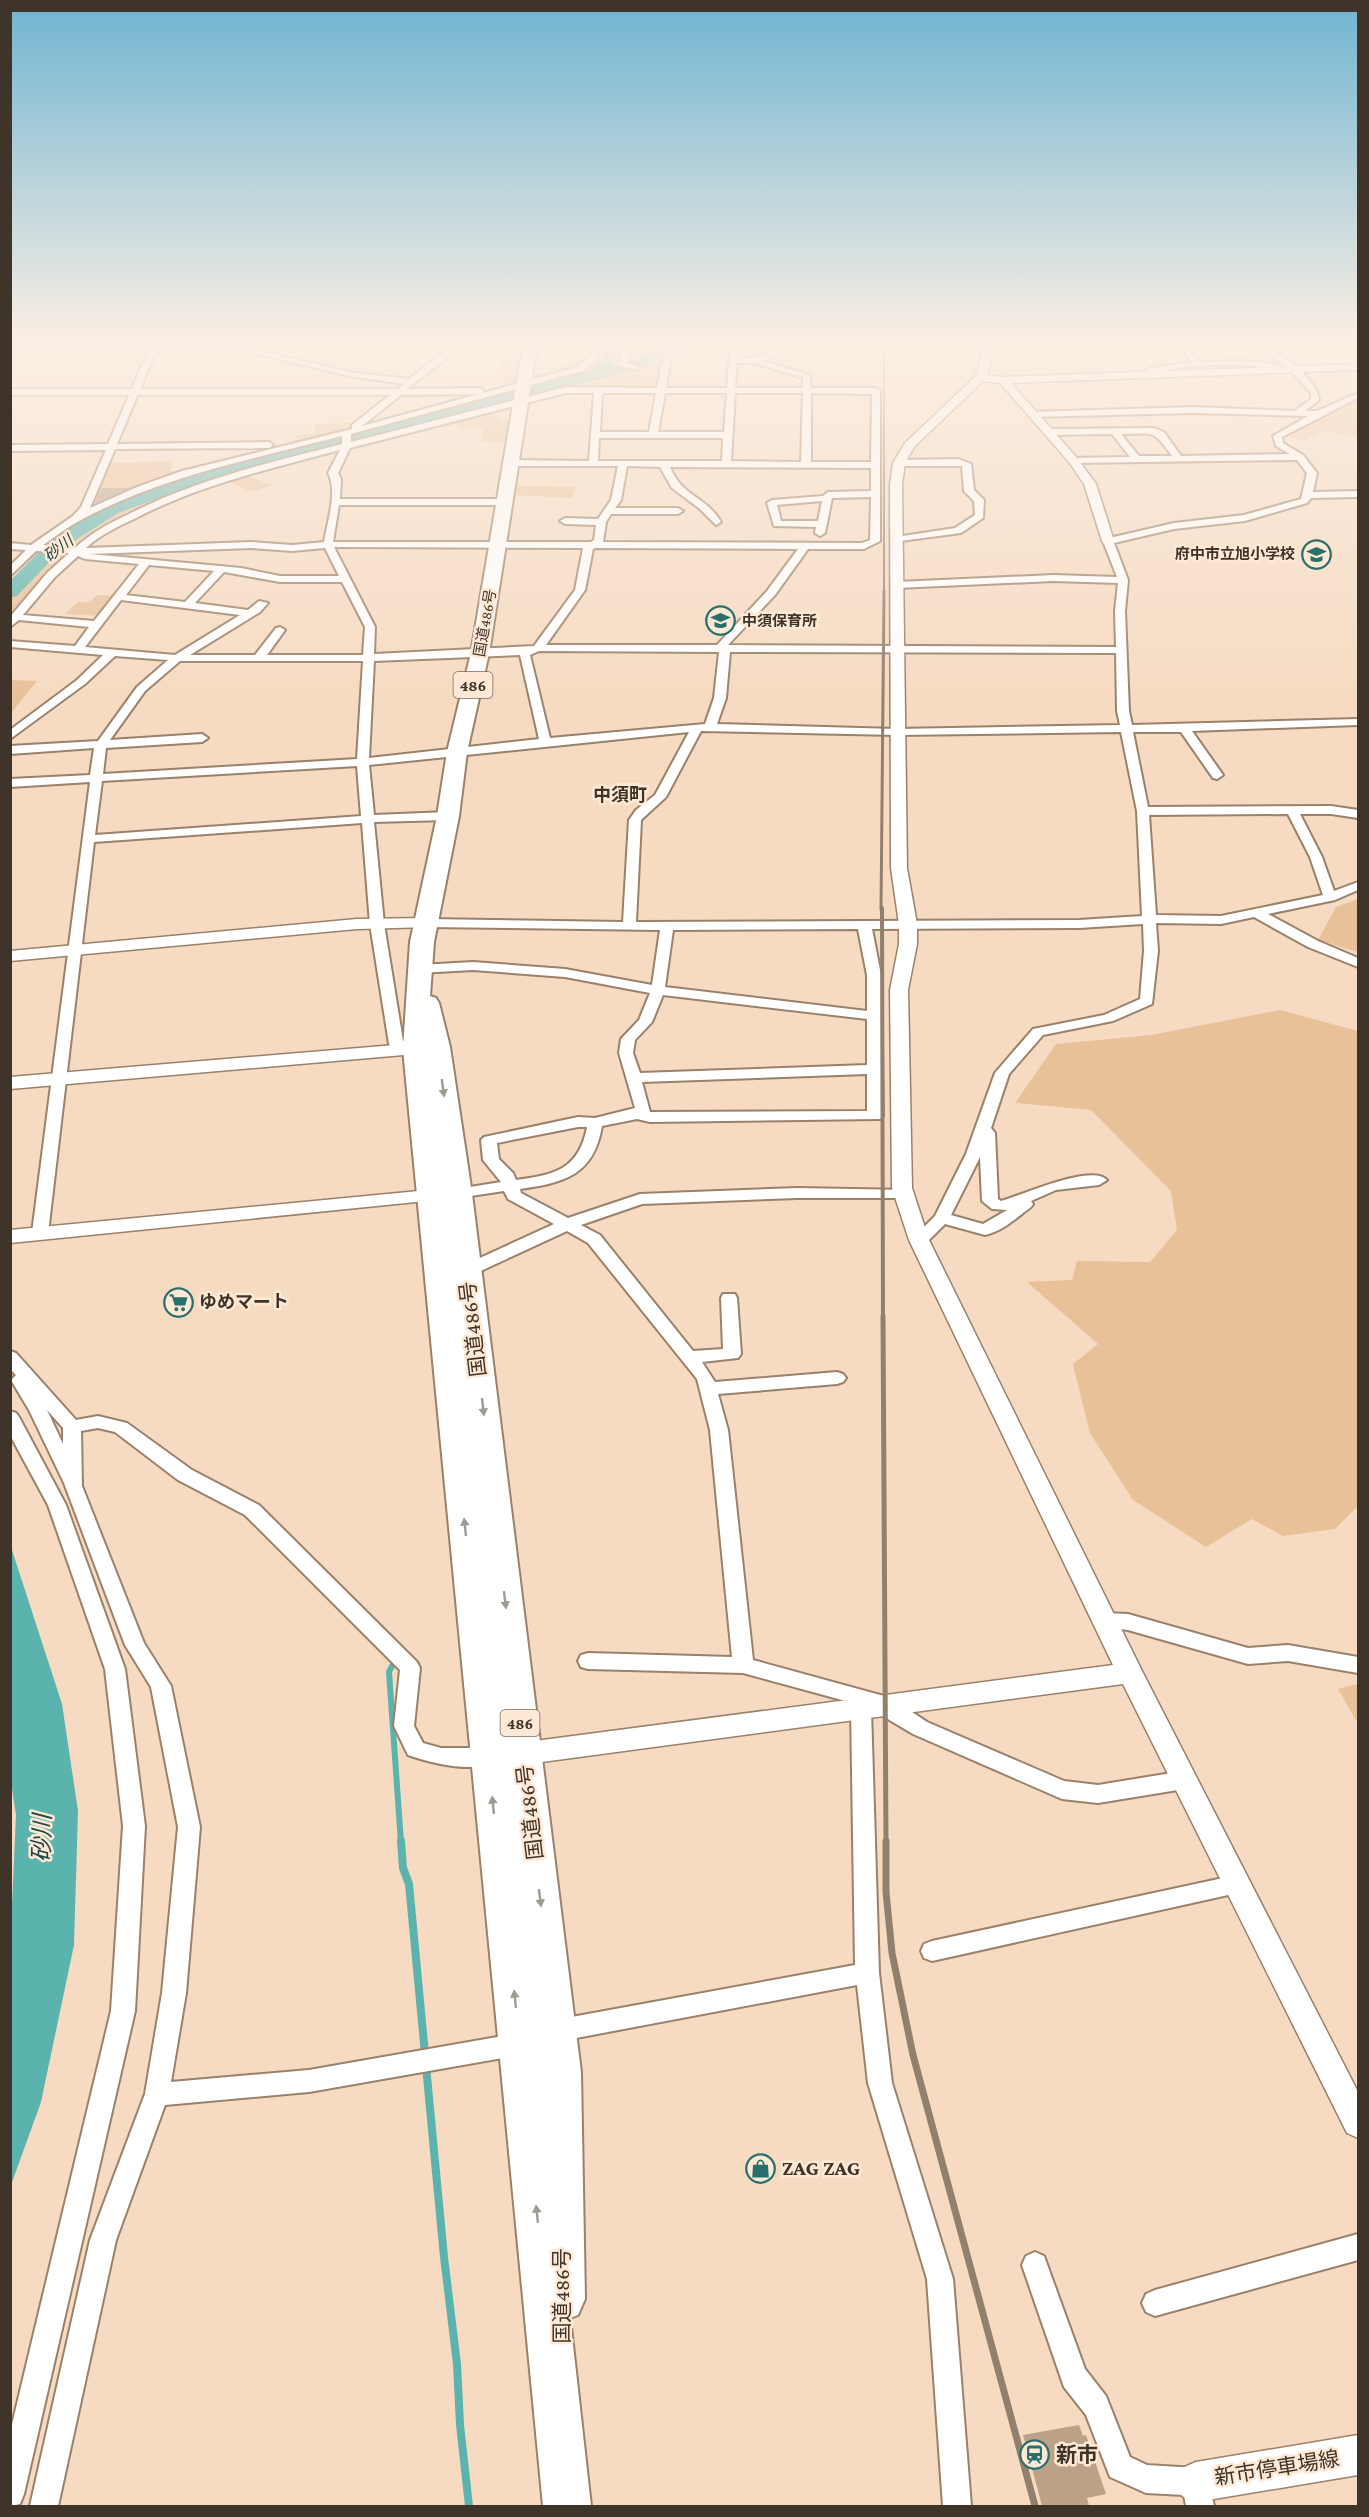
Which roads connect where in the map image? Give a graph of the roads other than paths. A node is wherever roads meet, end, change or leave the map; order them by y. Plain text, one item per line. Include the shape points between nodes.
1 (105, 462) edge
2 (225, 462) edge
3 (282, 462) edge
4 (338, 462) edge
5 (931, 462) edge
6 (960, 462) edge
7 (1075, 462) edge
8 (1304, 462) edge
9 (511, 463) joint
10 (899, 463) joint
11 (593, 464) joint
12 (623, 464) junction
13 (664, 464) junction
14 (726, 465) joint
15 (806, 465) joint
16 (875, 465) joint
17 (875, 494) junction
18 (1359, 494) edge
19 (1308, 495) junction
20 (827, 498) junction
21 (335, 502) junction
22 (505, 502) junction
23 (609, 511) junction
24 (678, 511) dead end
25 (76, 518) junction
26 (565, 521) dead end
27 (601, 522) junction
28 (716, 522) dead end
29 (822, 524) junction
30 (896, 540) junction
31 (1108, 541) junction
32 (328, 545) junction
33 (498, 545) junction
34 (596, 545) junction
35 (806, 545) junction
36 (818, 545) junction
37 (10, 546) edge
38 (37, 547) junction
39 (77, 551) junction
40 (146, 562) junction
41 (222, 569) junction
42 (10, 573) edge
43 (346, 579) junction
44 (1123, 580) junction
45 (897, 585) junction
46 (120, 597) junction
47 (263, 603) dead end
48 (187, 606) junction
49 (247, 613) junction
50 (13, 621) edge
51 (98, 625) junction
52 (280, 630) dead end
53 (10, 644) edge
54 (78, 649) junction
55 (723, 649) junction
56 (533, 650) junction
57 (896, 650) junction
58 (1121, 650) junction
59 (113, 652) junction
60 (480, 653) junction
61 (260, 656) junction
62 (177, 658) junction
63 (367, 658) junction
64 (1359, 722) edge
65 (704, 727) junction
66 (1124, 727) junction
67 (1184, 728) junction
68 (897, 732) junction
69 (10, 736) edge
70 (202, 738) dead end
71 (545, 742) junction
72 (100, 746) junction
73 (10, 750) edge
74 (457, 752) junction
75 (363, 762) junction
76 (1217, 775) dead end
77 (96, 777) junction
78 (10, 783) edge
79 (1292, 810) junction
80 (1143, 811) junction
81 (1359, 814) edge
82 (448, 816) junction
83 (368, 819) junction
84 (88, 839) junction
85 (1359, 886) edge
86 (1330, 897) junction
87 (1256, 913) junction
88 (1150, 919) junction
89 (426, 923) junction
90 (377, 924) junction
91 (864, 924) junction
92 (908, 924) junction
93 (629, 926) junction
94 (667, 926) junction
95 (74, 949) junction
96 (10, 956) edge
97 (1359, 963) edge
98 (419, 969) junction
99 (658, 990) junction
100 (874, 1016) junction
101 (427, 1048) junction
102 (875, 1069) junction
103 (58, 1078) junction
104 (634, 1078) junction
105 (10, 1083) edge
106 (637, 1114) junction
107 (595, 1123) junction
108 (983, 1128) junction
109 (1100, 1180) dead end
110 (510, 1185) junction
111 (904, 1193) junction
112 (443, 1195) junction
113 (1024, 1198) junction
114 (942, 1218) junction
115 (568, 1224) junction
116 (40, 1233) junction
117 (10, 1238) edge
118 (919, 1240) junction
119 (466, 1271) junction
120 (729, 1298) dead end
121 (10, 1357) edge
122 (688, 1357) junction
123 (10, 1364) edge
124 (837, 1378) dead end
125 (708, 1389) junction
126 (10, 1417) edge
127 (72, 1428) junction
128 (73, 1486) junction
129 (1105, 1621) junction
130 (588, 1661) dead end
131 (742, 1665) junction
132 (1359, 1665) edge
133 (1130, 1673) junction
134 (872, 1705) junction
135 (524, 1753) junction
136 (488, 1757) junction
137 (1184, 1780) junction
138 (1237, 1884) junction
139 (932, 1951) dead end
140 (867, 1973) junction
141 (555, 2031) junction
142 (520, 2044) junction
143 (157, 2094) junction
144 (1359, 2123) edge
145 (1359, 2247) edge
146 (1035, 2265) dead end
147 (1155, 2303) dead end
148 (1359, 2455) edge
149 (10, 2494) edge
150 (565, 2494) edge
151 (1198, 2494) edge
152 (44, 2506) edge
153 (957, 2506) edge

1 - 25 street via 85,508
2 - 25 street via 140,489
3 - 39 street via 169,497 108,528
4 - 21 street via 333,474
5 - 10 street
6 - 30 street via 966,464 969,491 979,501 980,516 958,531
7 - 31 street via 1090,484
8 - 19 street via 1312,473
9 - 11 street
9 - 22 highway, 国道486号 / 486
10 - 30 street
11 - 12 street
12 - 13 street
12 - 23 street via 616,500
13 - 14 street
13 - 28 street via 674,485 713,515
14 - 15 street
15 - 16 street
16 - 17 street
17 - 20 street
17 - 36 street via 874,541 864,546
18 - 19 street
19 - 31 street via 1291,507 1245,518 1174,526
20 - 29 street
20 - 29 street via 772,503 777,524
21 - 22 street
21 - 32 street
22 - 33 highway, 国道486号 / 486
23 - 24 street
23 - 27 street
25 - 38 street
26 - 27 street
27 - 34 street
29 - 36 street
30 - 45 street
31 - 44 street
32 - 33 street
32 - 39 street
32 - 43 street
33 - 34 street
33 - 60 highway, 国道486号 / 486
34 - 35 street
34 - 56 street via 588,548 580,590
35 - 36 street
35 - 55 street
37 - 38 street
38 - 39 street
38 - 42 street
39 - 40 street via 85,556
39 - 50 street
40 - 41 street
40 - 46 street
41 - 43 street via 280,579
41 - 48 street
43 - 63 street via 370,627
44 - 45 street via 1053,578
44 - 58 street
45 - 57 street
46 - 48 street
46 - 51 street
47 - 49 street
48 - 49 street
49 - 62 street
50 - 51 street
51 - 54 street
52 - 61 street
53 - 54 street
54 - 59 street
55 - 56 street
55 - 57 street
55 - 65 street via 720,698
56 - 60 street
56 - 71 street via 525,655
57 - 58 street
57 - 68 street
58 - 66 street
59 - 62 street
59 - 69 street
60 - 63 street
60 - 74 highway, 国道486号 / 486
61 - 62 street
61 - 63 street
62 - 72 street via 141,689
63 - 75 street
64 - 67 street
65 - 68 street
65 - 71 street
65 - 93 street via 660,797 635,820
66 - 67 street
66 - 68 street
66 - 80 street
67 - 76 street
68 - 92 street via 899,868
70 - 72 street
71 - 74 street
72 - 73 street
72 - 77 street
74 - 75 street
74 - 82 highway, 国道486号 / 486
75 - 77 street
75 - 83 street
77 - 78 street
77 - 84 street
79 - 80 street
79 - 81 street
79 - 86 street via 1316,857
80 - 88 street
82 - 83 street
82 - 89 highway, 国道486号 / 486
83 - 84 street
83 - 90 street
84 - 95 street
85 - 86 street
86 - 87 street
87 - 88 street via 1221,920
87 - 97 street
88 - 92 street via 1079,924
88 - 108 street via 1147,1001 1108,1018 1038,1032 1002,1073
89 - 90 street
89 - 93 street
89 - 98 highway, 国道486号 / 486
90 - 95 street
90 - 101 street via 396,1044
91 - 92 street
91 - 94 street
91 - 100 street via 874,975
92 - 111 street via 899,990
93 - 94 street
94 - 99 street
95 - 96 street
95 - 103 street
98 - 99 street via 472,966 566,973
98 - 101 highway, 国道486号 / 486
99 - 100 street
99 - 104 street via 645,1022 628,1039 626,1053
100 - 102 street
101 - 103 street
101 - 112 highway, 国道486号 / 486
102 - 104 street
102 - 106 street via 875,1116
103 - 105 street
103 - 116 street
104 - 106 street via 643,1109
106 - 107 street
107 - 110 street via 585,1158 565,1173 546,1181
107 - 110 street via 578,1122 489,1140 490,1160 507,1176
108 - 113 street via 987,1133 990,1201 998,1206
108 - 114 street
109 - 113 street via 1053,1186
110 - 112 street
110 - 115 street via 514,1196
111 - 115 street via 640,1199
111 - 118 street
112 - 116 street
112 - 119 highway, 国道486号 / 486
136 -> 112 highway, 国道486号 / 486
113 - 114 street via 1025,1204 986,1230
114 - 118 street
115 - 119 street
115 - 122 street via 594,1239
116 - 117 street
118 - 129 street
119 -> 135 highway, 国道486号 / 486
120 - 122 street via 732,1353
121 - 127 street
122 - 125 street via 705,1378
123 - 128 street via 38,1410
124 - 125 street
125 - 131 street via 719,1431
126 - 149 street via 57,1505 115,1669 134,1826 123,2011
127 - 128 street
127 - 136 street via 98,1422 121,1427 185,1475 252,1510 410,1668 404,1726 415,1749 441,1757
128 - 143 street via 135,1645 160,1686 189,1827 174,1993
129 - 132 street via 1128,1622 1248,1656 1288,1653
129 - 133 street
130 - 131 street
131 - 134 street
133 - 134 street
133 - 137 street
134 - 135 street
134 - 137 street via 1062,1790 1098,1794
134 - 140 street
135 - 136 street
135 -> 141 highway, 国道486号 / 486
142 -> 136 highway, 国道486号 / 486
137 - 138 street
138 - 139 street
138 - 144 street
140 - 141 street
140 - 153 street via 880,2083 940,2279
141 - 150 highway, 国道486号 / 486 via 560,2072
142 - 143 street via 309,2081
150 -> 142 highway, 国道486号 / 486
143 - 152 street via 103,2240
145 - 147 street
146 - 151 street via 1074,2378 1096,2406 1120,2467
148 - 151 main road, 新市停車場線

